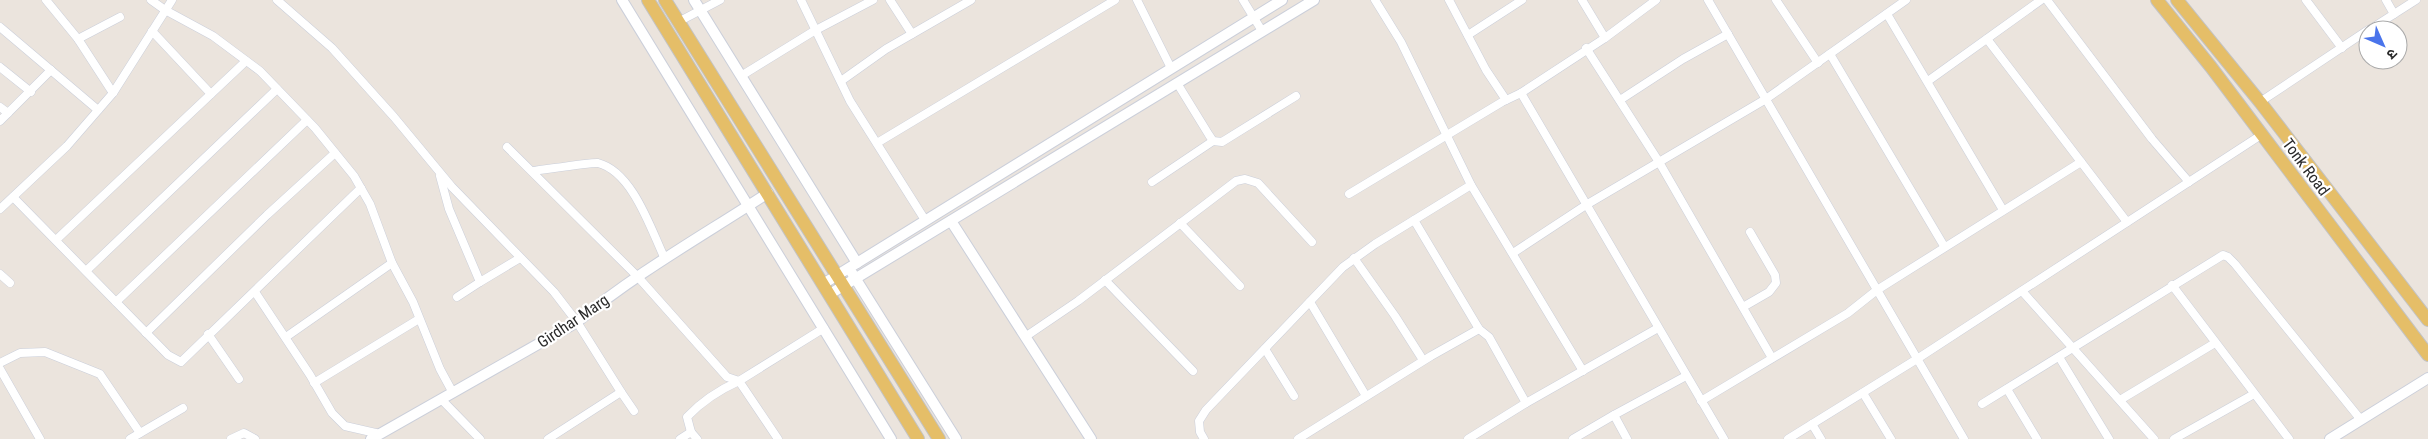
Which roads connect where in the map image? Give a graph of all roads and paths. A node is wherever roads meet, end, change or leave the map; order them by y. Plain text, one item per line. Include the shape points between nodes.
1 (46, 0) edge
2 (150, 0) edge
3 (172, 0) edge
4 (277, 0) edge
5 (622, 0) edge
6 (648, 0) edge
7 (665, 0) edge
8 (694, 0) edge
9 (720, 0) edge
10 (800, 0) edge
11 (873, 0) edge
12 (890, 0) edge
13 (1114, 0) edge
14 (1137, 0) edge
15 (1243, 0) edge
16 (1282, 0) edge
17 (1314, 0) edge
18 (1375, 0) edge
19 (1449, 0) edge
20 (1522, 0) edge
21 (1582, 0) edge
22 (1656, 0) edge
23 (1708, 0) edge
24 (1776, 0) edge
25 (1906, 0) edge
26 (2041, 0) edge
27 (2048, 0) edge
28 (2156, 0) edge
29 (2177, 0) edge
30 (2306, 0) edge
31 (2386, 0) edge
32 (2416, 0) edge
33 (968, 1) edge
34 (165, 10) junction
35 (701, 10) junction
36 (1887, 14) junction
37 (2394, 14) junction
38 (120, 18) dead end
39 (1254, 18) junction
40 (2384, 20) edge
41 (678, 22) junction
42 (0, 27) edge
43 (152, 30) junction
44 (814, 31) junction
45 (1262, 31) junction
46 (912, 34) junction
47 (1728, 34) junction
48 (1468, 35) junction
49 (2358, 37) edge
50 (1605, 38) junction
51 (1987, 39) junction
52 (78, 40) junction
53 (1586, 48) junction
54 (2342, 48) junction
55 (1830, 54) junction
56 (246, 60) junction
57 (1818, 63) junction
58 (0, 67) edge
59 (1171, 68) junction
60 (51, 70) junction
61 (741, 76) junction
62 (841, 81) junction
63 (1928, 81) junction
64 (1177, 83) junction
65 (277, 89) junction
66 (31, 92) junction
67 (113, 93) junction
68 (1521, 93) junction
69 (211, 94) junction
70 (1296, 96) dead end
71 (1766, 99) junction
72 (1506, 100) junction
73 (1620, 100) junction
74 (2260, 102) junction
75 (0, 107) edge
76 (98, 110) junction
77 (8, 113) junction
78 (307, 120) junction
79 (0, 121) edge
80 (1446, 135) junction
81 (2261, 135) junction
82 (1214, 141) junction
83 (877, 143) junction
84 (507, 147) dead end
85 (335, 153) junction
86 (1659, 162) junction
87 (2081, 162) junction
88 (533, 171) junction
89 (439, 172) junction
90 (1152, 182) dead end
91 (2189, 182) junction
92 (1471, 185) junction
93 (361, 188) junction
94 (768, 193) junction
95 (1349, 194) dead end
96 (13, 197) junction
97 (1586, 205) junction
98 (748, 206) junction
99 (0, 208) edge
100 (2003, 210) junction
101 (925, 220) junction
102 (1414, 220) junction
103 (951, 221) junction
104 (2127, 222) junction
105 (1180, 223) junction
106 (1750, 232) dead end
107 (56, 240) junction
108 (1312, 242) dead end
109 (1944, 246) junction
110 (1513, 253) junction
111 (520, 258) junction
112 (1354, 258) junction
113 (665, 259) junction
114 (392, 263) junction
115 (853, 265) junction
116 (86, 271) junction
117 (0, 274) edge
118 (638, 277) junction
119 (856, 278) junction
120 (841, 280) junction
121 (1105, 280) junction
122 (480, 282) junction
123 (10, 283) dead end
124 (2172, 285) junction
125 (1240, 286) dead end
126 (827, 289) junction
127 (1877, 290) junction
128 (2022, 291) junction
129 (256, 292) junction
130 (457, 297) dead end
131 (116, 302) junction
132 (1310, 302) junction
133 (1743, 307) junction
134 (420, 319) junction
135 (2428, 320) edge
136 (577, 322) junction
137 (824, 328) junction
138 (1658, 328) junction
139 (1479, 329) junction
140 (146, 333) junction
141 (208, 334) junction
142 (286, 337) junction
143 (1025, 337) junction
144 (2215, 343) junction
145 (2073, 348) junction
146 (1265, 349) junction
147 (2428, 355) edge
148 (2059, 357) junction
149 (1772, 358) junction
150 (1917, 359) junction
151 (1423, 360) junction
152 (0, 362) edge
153 (0, 369) edge
154 (1193, 371) dead end
155 (1583, 371) junction
156 (1686, 376) junction
157 (239, 378) dead end
158 (2428, 378) edge
159 (738, 381) junction
160 (314, 383) junction
161 (2007, 389) junction
162 (621, 392) junction
163 (452, 393) junction
164 (1863, 393) junction
165 (2254, 394) junction
166 (1294, 396) dead end
167 (1366, 396) junction
168 (442, 399) junction
169 (2120, 400) junction
170 (1701, 401) junction
171 (1526, 403) junction
172 (1982, 404) dead end
173 (183, 408) dead end
174 (634, 412) dead end
175 (1614, 415) junction
176 (2361, 420) junction
177 (1812, 424) junction
178 (691, 432) junction
179 (140, 433) junction
180 (1310, 436) edge
181 (374, 437) edge
182 (1471, 438) edge
183 (40, 439) edge
184 (130, 439) edge
185 (231, 439) edge
186 (255, 439) edge
187 (480, 439) edge
188 (548, 439) edge
189 (680, 439) edge
190 (697, 439) edge
191 (778, 439) edge
192 (892, 439) edge
193 (918, 439) edge
194 (939, 439) edge
195 (956, 439) edge
196 (1090, 439) edge
197 (1204, 439) edge
198 (1298, 439) edge
199 (1573, 439) edge
200 (1627, 439) edge
201 (1724, 439) edge
202 (1788, 439) edge
203 (1821, 439) edge
204 (1891, 439) edge
205 (1964, 439) edge
206 (2037, 439) edge
207 (2109, 439) edge
208 (2154, 439) edge
209 (2174, 439) edge
210 (2289, 439) edge
211 (2330, 439) edge

1 - 52 street
2 - 34 street
3 - 34 street
4 - 89 street via 332,48
5 - 98 street
6 - 94 main road
7 - 41 main road
8 - 35 street
9 - 35 street
10 - 44 street
11 - 44 street
12 - 46 street
13 - 83 street
14 - 59 street
15 - 39 street
16 - 39 street
17 - 45 street
18 - 80 street via 1402,42
19 - 48 street
20 - 48 street
21 - 50 street
22 - 50 street
23 - 47 street
24 - 57 street
25 - 36 street
26 - 51 street
27 - 91 street via 2130,110
28 - 81 main road, Tonk Road
29 - 74 main road, Tonk Road
30 - 54 street
31 - 37 street
32 - 37 street
33 - 46 street
34 - 43 street
34 - 56 street via 213,36
35 - 41 street
35 - 61 street
36 - 55 street
36 - 63 street
37 - 40 street
38 - 52 street
39 - 45 street
39 - 59 street
41 - 120 main road
42 - 60 street
43 - 67 street
43 - 69 street
44 - 61 street
44 - 62 street
45 - 64 street
46 - 62 street
47 - 71 street
47 - 73 street
48 - 72 street
49 - 54 street
50 - 53 street
51 - 63 street
51 - 87 street
52 - 67 street
53 - 68 street
53 - 73 street
54 - 74 street
55 - 57 street
55 - 109 street
56 - 65 street
56 - 69 street
57 - 71 street
58 - 66 street
59 - 101 street
60 - 66 street
60 - 76 street
61 - 115 street
62 - 83 street
63 - 100 street
64 - 82 street
64 - 103 street
65 - 78 street
65 - 116 street
66 - 77 street
67 - 76 street
68 - 72 street
68 - 97 street
69 - 107 street
70 - 82 street via 1238,134 1222,142
71 - 86 street
71 - 127 street
72 - 80 street
73 - 86 street
74 - 135 main road, Tonk Road
75 - 77 street
76 - 96 street via 67,146
77 - 79 street
78 - 85 street
78 - 131 street
80 - 92 street
80 - 95 street
81 - 91 street
81 - 147 main road, Tonk Road
82 - 90 street
83 - 101 street
84 - 88 street
85 - 93 street
85 - 140 street
86 - 97 street
86 - 133 street
87 - 100 street
87 - 104 street
88 - 113 street via 597,163 614,172 627,183
88 - 118 street
89 - 111 street
89 - 122 street via 449,209
91 - 104 street
92 - 102 street
92 - 110 street
93 - 114 street
93 - 129 street
94 - 98 street, Girdhar Marg
94 - 126 main road
96 - 99 street
96 - 107 street
97 - 110 street
97 - 138 street
98 - 113 street, Girdhar Marg
98 - 137 street
100 - 109 street
101 - 115 street
102 - 112 street
102 - 139 street
103 - 119 street
103 - 143 street
104 - 128 street
105 - 108 street via 1236,181 1245,178 1258,183
105 - 121 street
105 - 125 street
106 - 133 street via 1775,275 1776,283 1769,292
107 - 116 street
109 - 127 street
110 - 155 street
111 - 122 street
111 - 136 street via 554,292
112 - 132 street
112 - 151 street
113 - 118 street, Girdhar Marg
114 - 134 street
114 - 142 street
115 - 119 street
115 - 120 street
116 - 131 street
117 - 123 street
118 - 136 street, Girdhar Marg
118 - 159 street via 727,377
119 - 120 street
119 - 195 street
120 - 126 street
120 - 194 main road
121 - 143 street
121 - 154 street
122 - 130 street
124 - 144 street
124 - 145 street
124 - 176 street via 2217,257 2228,257
126 - 193 main road
127 - 149 street via 1848,313
127 - 150 street
128 - 145 street
128 - 150 street
129 - 141 street
129 - 142 street
131 - 140 street
132 - 146 street
132 - 167 street
133 - 149 street
134 - 160 street
134 - 163 street
136 - 162 street
136 - 163 street, Girdhar Marg
137 - 159 street
137 - 192 street
138 - 155 street
138 - 156 street
139 - 151 street
139 - 171 street via 1489,336
140 - 141 street via 168,355 181,362
141 - 157 street
142 - 160 street
143 - 196 street
144 - 165 street
144 - 169 street
145 - 148 street
145 - 169 street
146 - 166 street
146 - 197 street via 1199,421
148 - 161 street
148 - 207 street
149 - 170 street
150 - 164 street
150 - 205 street
151 - 167 street
152 - 179 street via 20,353 45,352 100,374
153 - 183 street
155 - 171 street
156 - 170 street
156 - 175 street
158 - 176 street
159 - 178 street via 697,406 687,417
159 - 191 street
160 - 181 street via 332,413 345,426
161 - 172 street
161 - 206 street
162 - 174 street
162 - 188 street
163 - 168 street, Girdhar Marg
164 - 177 street
164 - 204 street
165 - 209 street
165 - 210 street
167 - 180 street
168 - 181 street, Girdhar Marg
168 - 187 street
169 - 208 street
170 - 201 street
171 - 182 street
173 - 179 street
175 - 199 street
175 - 200 street
176 - 211 street
177 - 202 street
177 - 203 street
178 - 189 street
178 - 190 street
179 - 184 street
180 - 198 street
185 - 186 street via 244,433

